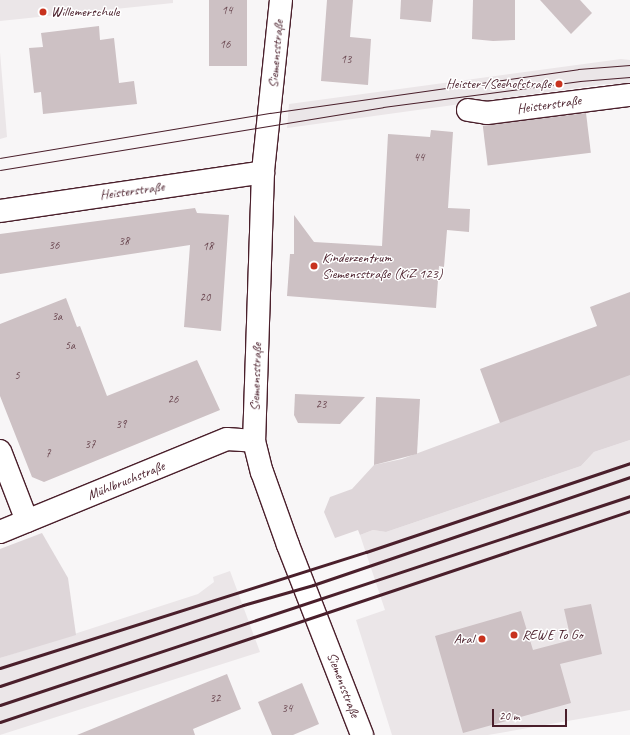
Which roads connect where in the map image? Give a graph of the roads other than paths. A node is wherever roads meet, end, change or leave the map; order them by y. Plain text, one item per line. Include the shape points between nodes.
1 (281, 0) edge
2 (630, 95) edge
3 (468, 110) dead end
4 (263, 172) junction
5 (0, 211) edge
6 (254, 441) junction
7 (0, 451) edge
8 (27, 521) junction
9 (0, 532) edge
10 (362, 735) edge

1 - 4 street, Siemensstraße
2 - 3 street, Heisterstraße via 487,113
4 - 5 street, Heisterstraße
4 - 6 street, Siemensstraße
6 - 8 street, Mühlbruchstraße via 227,439
6 - 10 street, Siemensstraße via 262,472 288,545
7 - 8 street
8 - 9 street, Mühlbruchstraße

